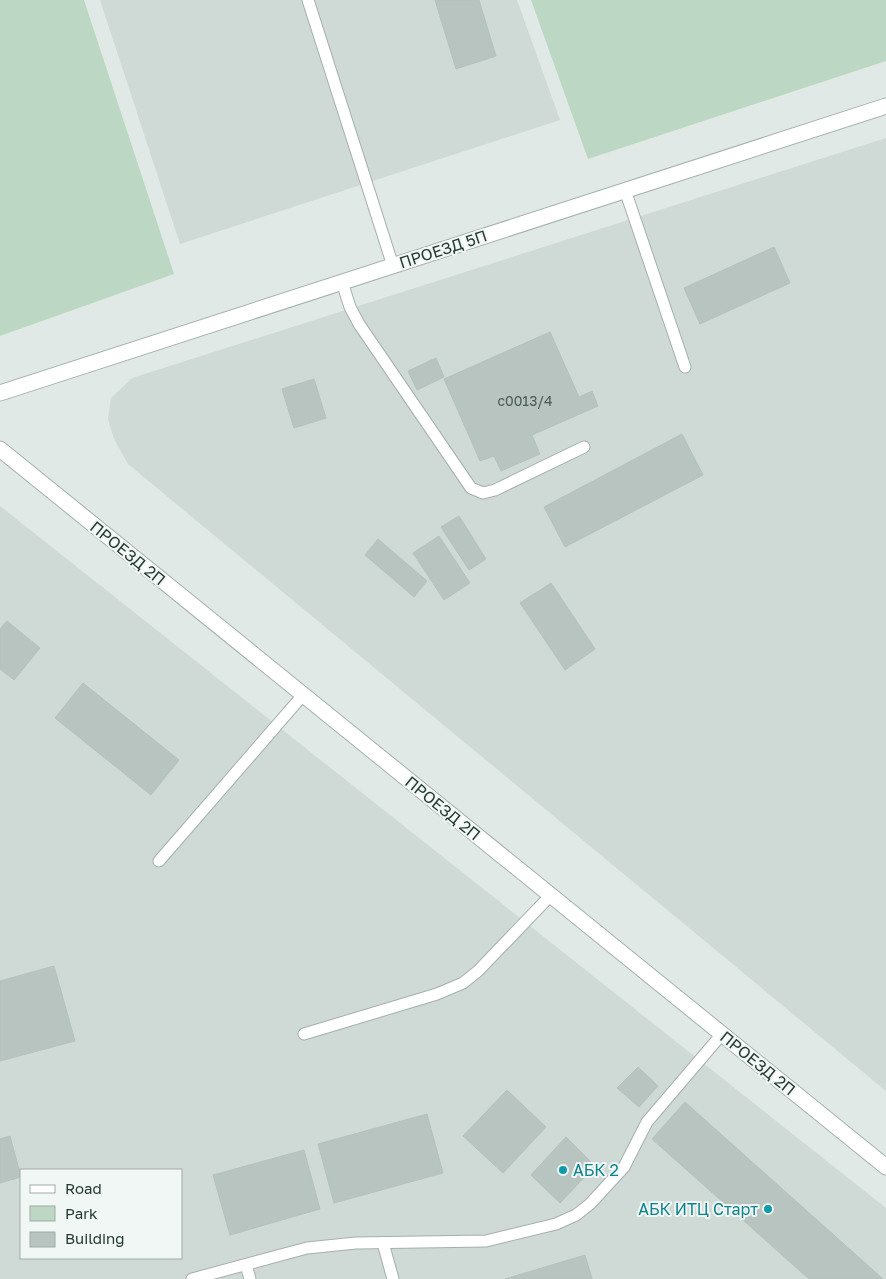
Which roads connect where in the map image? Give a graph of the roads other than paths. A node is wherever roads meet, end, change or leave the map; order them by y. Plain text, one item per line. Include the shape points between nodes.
1 (308, 0) edge
2 (886, 106) edge
3 (625, 190) junction
4 (393, 266) junction
5 (342, 282) junction
6 (685, 367) dead end
7 (0, 392) edge
8 (584, 447) dead end
9 (0, 449) edge
10 (303, 694) junction
11 (159, 861) dead end
12 (551, 895) junction
13 (304, 1034) dead end
14 (722, 1034) junction
15 (886, 1167) edge
16 (383, 1242) junction
17 (246, 1264) junction
18 (192, 1279) edge
19 (250, 1279) edge
20 (393, 1279) edge

1 - 4 lane
2 - 3 street, ПРОЕЗД 5П
3 - 4 street, ПРОЕЗД 5П
3 - 6 lane
4 - 5 street, ПРОЕЗД 5П
5 - 7 street, ПРОЕЗД 5П
5 - 8 lane via 359,324 470,488 483,493 494,490
9 - 10 street, ПРОЕЗД 2П
10 - 11 lane
10 - 12 street, ПРОЕЗД 2П
12 - 13 lane via 463,983 437,994
12 - 14 street, ПРОЕЗД 2П
14 - 15 street, ПРОЕЗД 2П
14 - 16 lane via 647,1122 624,1168 576,1215 548,1226 486,1241
16 - 17 lane via 307,1248
16 - 20 lane
17 - 18 lane
17 - 19 lane

